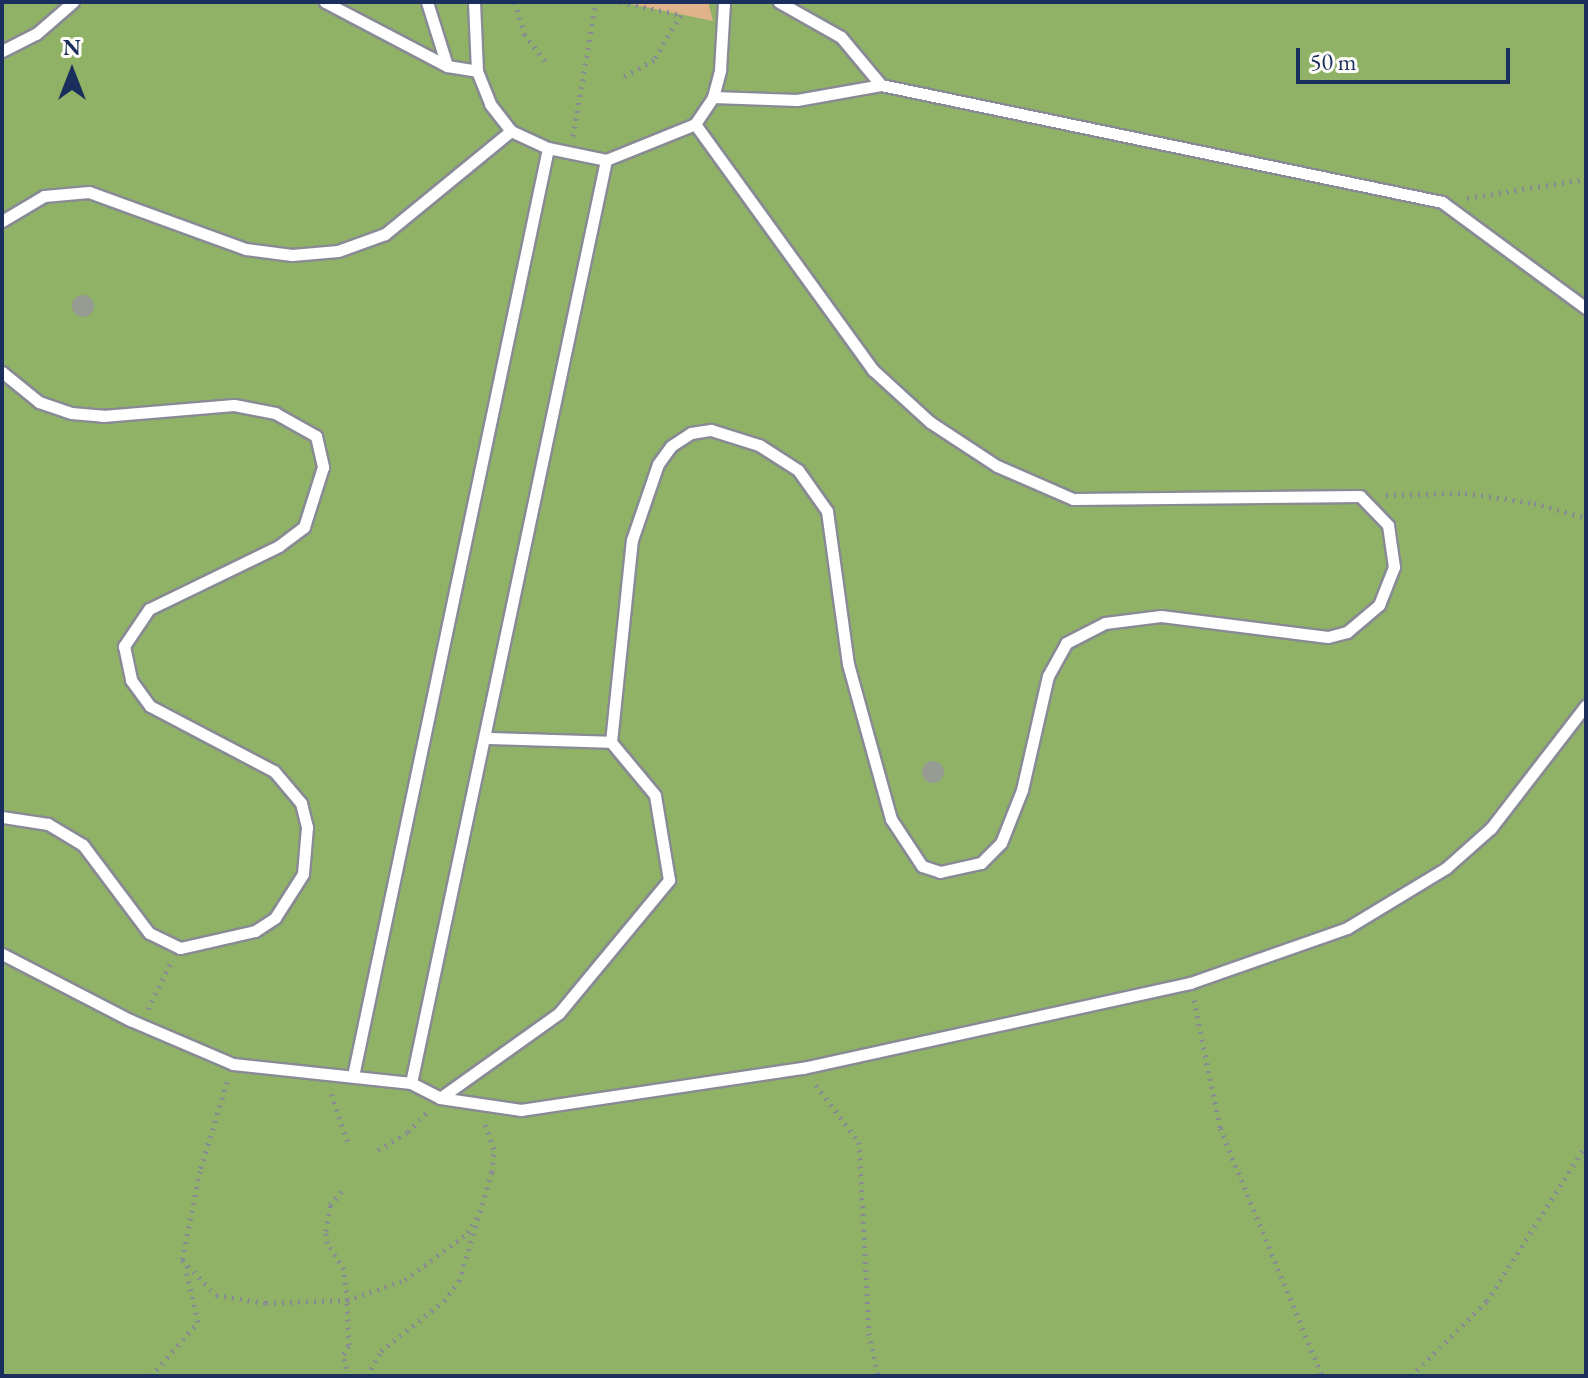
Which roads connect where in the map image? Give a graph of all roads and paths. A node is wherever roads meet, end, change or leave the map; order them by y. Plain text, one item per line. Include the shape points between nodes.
1 (73, 2) edge
2 (325, 2) edge
3 (427, 2) edge
4 (474, 2) edge
5 (515, 2) edge
6 (596, 2) edge
7 (620, 2) edge
8 (724, 2) edge
9 (779, 2) edge
10 (2, 51) edge
11 (547, 63) dead end
12 (447, 66) junction
13 (477, 71) junction
14 (622, 78) dead end
15 (881, 85) junction
16 (713, 97) junction
17 (695, 124) junction
18 (511, 131) junction
19 (548, 148) junction
20 (570, 152) junction
21 (606, 160) junction
22 (1586, 179) edge
23 (1442, 202) junction
24 (2, 221) edge
25 (1586, 308) edge
26 (2, 372) edge
27 (1360, 496) junction
28 (1586, 518) edge
29 (1586, 705) edge
30 (487, 738) junction
31 (611, 742) junction
32 (2, 817) edge
33 (180, 948) junction
34 (2, 954) edge
35 (1190, 983) junction
36 (142, 1025) junction
37 (233, 1064) junction
38 (803, 1068) junction
39 (353, 1076) junction
40 (326, 1078) junction
41 (411, 1083) junction
42 (440, 1098) junction
43 (466, 1102) junction
44 (348, 1142) dead end
45 (1586, 1145) edge
46 (378, 1150) dead end
47 (344, 1189) dead end
48 (484, 1204) junction
49 (182, 1260) junction
50 (347, 1300) junction
51 (151, 1376) edge
52 (349, 1376) edge
53 (367, 1376) edge
54 (878, 1376) edge
55 (1322, 1376) edge
56 (1411, 1376) edge

1 - 10 lane via 36,34
2 - 12 lane
3 - 12 lane
4 - 13 lane
5 - 11 path via 524,34
6 - 20 path
7 - 14 path via 681,15 654,60
8 - 16 lane via 726,29
9 - 15 lane via 841,37
12 - 13 lane
13 - 18 lane via 490,104
15 - 16 lane via 797,100
15 - 23 lane
16 - 17 lane
17 - 21 lane
17 - 27 lane via 873,370 930,422 997,466 1073,499
18 - 19 lane
18 - 24 lane via 385,234 338,251 292,255 246,249 89,192 44,196
19 - 20 lane
19 - 39 lane
20 - 21 lane
21 - 30 lane
22 - 23 path
23 - 25 lane
26 - 33 lane via 39,402 71,413 103,416 234,405 275,413 316,436 323,467 304,527 279,546 149,609 124,646 131,680 150,706 274,771 301,803 307,827 303,874 275,918 255,931
27 - 28 path via 1465,493 1534,503
27 - 31 lane via 1379,509 1395,546 1387,590 1363,622 1328,637 1185,617 1137,617 1105,623 1066,643 1048,676 1022,790 1001,843 981,863 940,872 922,866 891,819 848,664 827,511 798,470 771,451 736,435 691,433 671,446 658,464 632,540
29 - 35 lane via 1491,828 1446,868 1347,928
30 - 31 lane
30 - 41 lane
31 - 42 lane via 655,795 669,880 559,1013
32 - 33 lane via 48,824 83,845 149,933
33 - 36 path
34 - 36 lane
35 - 38 lane
35 - 55 path via 1220,1128
36 - 37 lane
37 - 40 lane
37 - 49 path via 200,1171
38 - 43 lane via 521,1110
38 - 54 path via 859,1142 869,1333
39 - 40 lane
39 - 41 lane
40 - 44 path
41 - 42 lane
42 - 43 lane
42 - 46 path via 408,1132
43 - 48 path via 490,1131 494,1149
45 - 56 path via 1487,1301
47 - 50 path via 330,1205 326,1231 327,1243 344,1269
48 - 50 path via 468,1233 444,1253 405,1280
48 - 53 path via 459,1281 444,1301 381,1351
49 - 50 path via 216,1295 266,1303
49 - 51 path via 198,1322
50 - 52 path via 349,1345 343,1354

